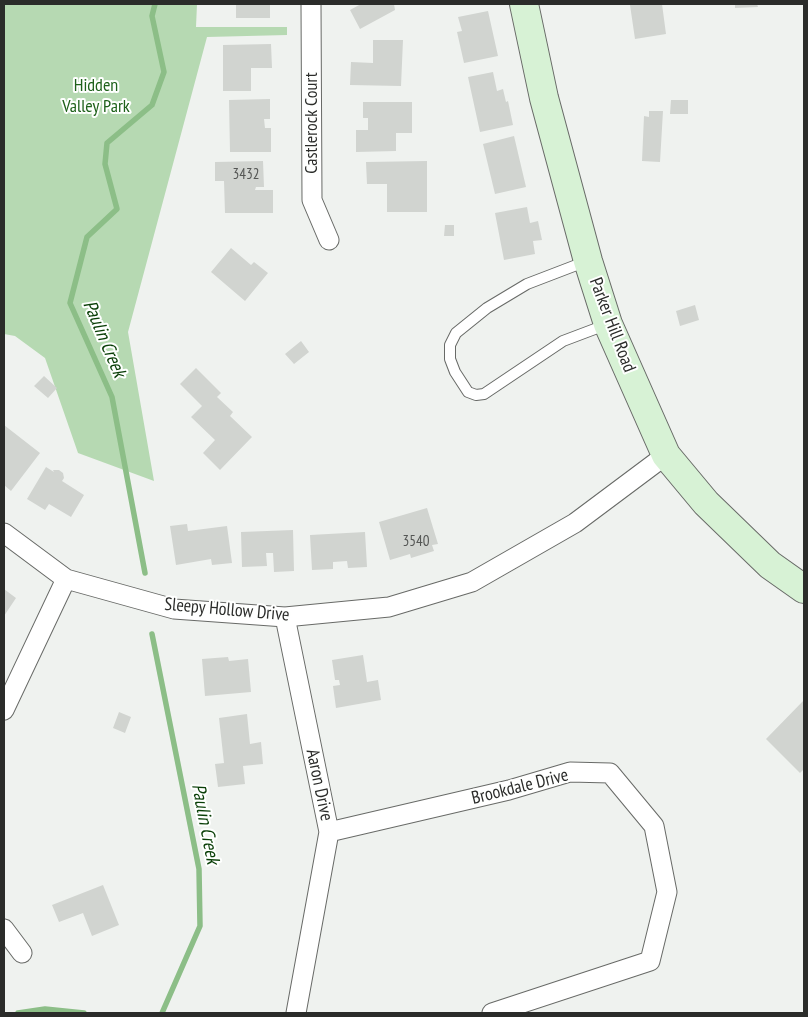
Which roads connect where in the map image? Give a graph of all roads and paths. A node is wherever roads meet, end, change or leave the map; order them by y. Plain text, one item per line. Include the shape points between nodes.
1 (311, 4) edge
2 (524, 4) edge
3 (329, 240) dead end
4 (588, 261) junction
5 (608, 324) junction
6 (666, 455) junction
7 (4, 533) edge
8 (66, 579) junction
9 (804, 588) edge
10 (285, 617) junction
11 (4, 710) edge
12 (329, 832) junction
13 (4, 929) edge
14 (22, 954) dead end
15 (296, 1013) edge
16 (492, 1013) edge

1 - 3 street, Castlerock Court via 312,200
2 - 4 street, Parker Hill Road via 544,98
4 - 5 street, Parker Hill Road
4 - 5 lane via 527,284 487,308 456,333 450,345 450,359 468,392 484,394 563,341
5 - 6 street, Parker Hill Road
6 - 9 street, Parker Hill Road via 706,503 770,565
6 - 10 street, Sleepy Hollow Drive via 575,522 472,582 389,607
7 - 8 street, Sleepy Hollow Drive
8 - 10 street, Sleepy Hollow Drive via 174,609
8 - 11 street
10 - 12 street, Aaron Drive
12 - 15 street, Aaron Drive
12 - 16 street, Brookdale Drive via 509,790 570,772 610,773 654,826 667,892 650,961
13 - 14 street

